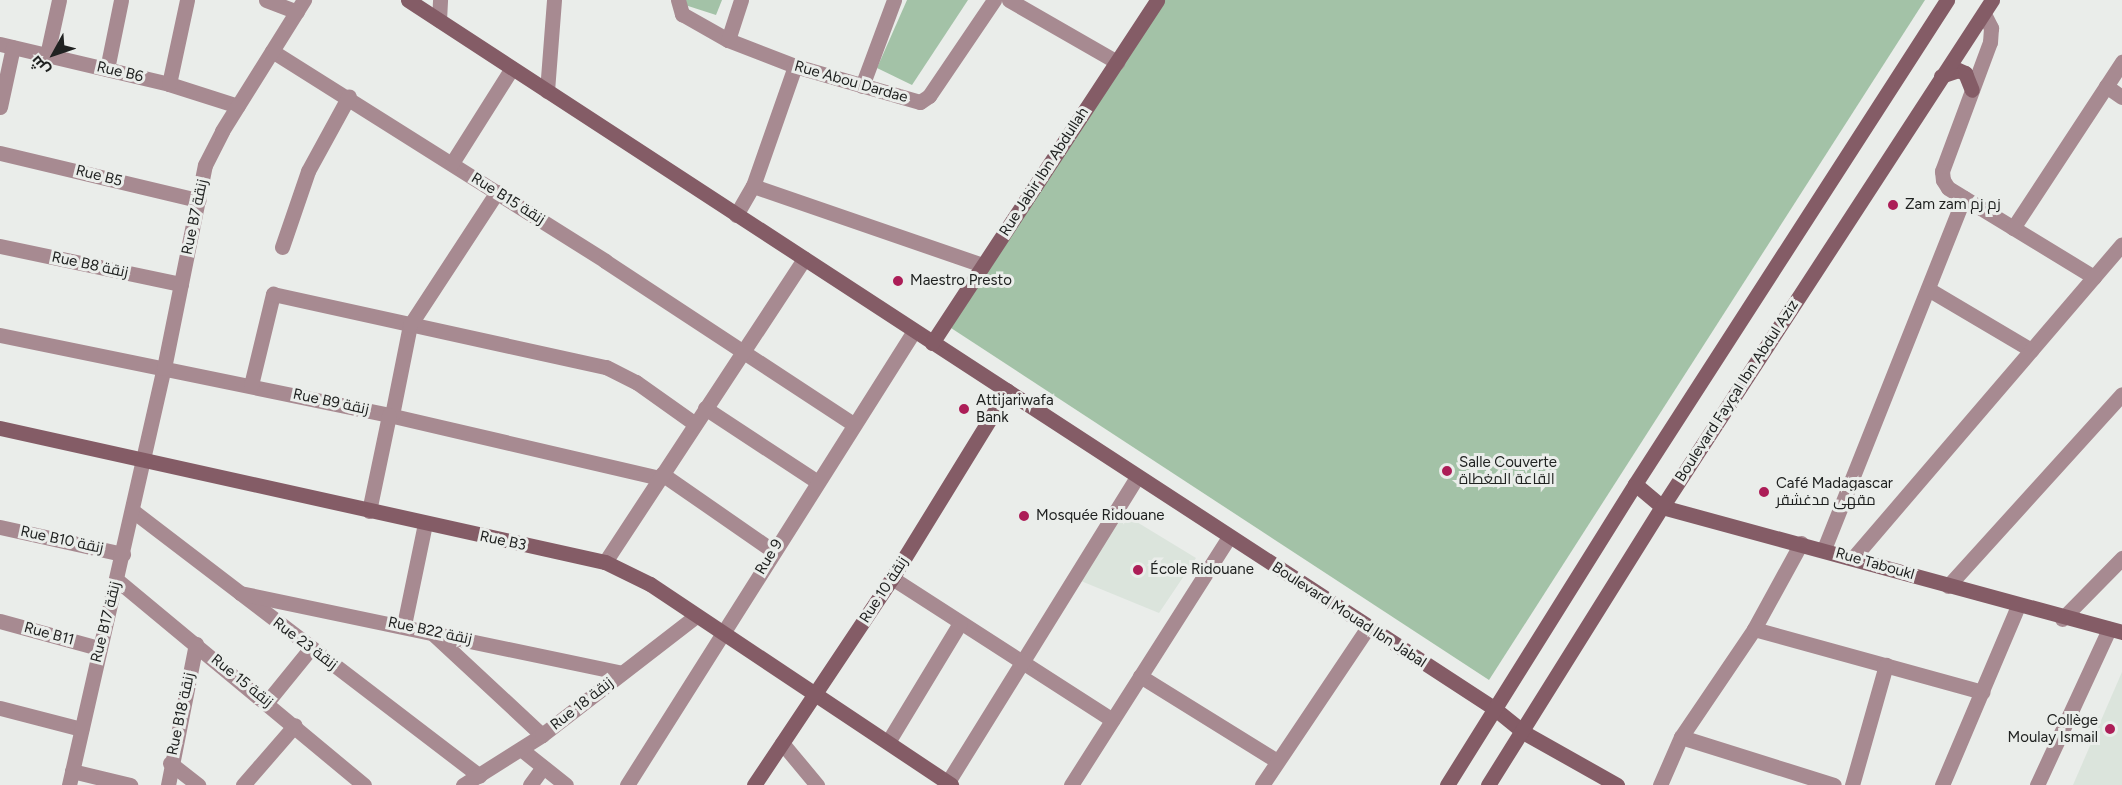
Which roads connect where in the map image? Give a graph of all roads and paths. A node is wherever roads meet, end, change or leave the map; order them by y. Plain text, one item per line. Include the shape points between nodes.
1 (59, 0) edge
2 (121, 0) edge
3 (187, 0) edge
4 (266, 0) edge
5 (408, 0) edge
6 (440, 0) edge
7 (554, 0) edge
8 (678, 0) edge
9 (741, 0) edge
10 (894, 0) edge
11 (994, 0) edge
12 (1009, 0) edge
13 (1157, 0) edge
14 (1947, 0) edge
15 (1992, 0) edge
16 (301, 6) edge
17 (1984, 14) junction
18 (439, 20) junction
19 (728, 40) junction
20 (7, 46) edge
21 (272, 51) junction
22 (47, 55) junction
23 (1117, 62) junction
24 (2122, 62) edge
25 (795, 66) junction
26 (512, 68) junction
27 (107, 69) junction
28 (1941, 76) junction
29 (169, 84) junction
30 (862, 86) junction
31 (2106, 86) junction
32 (1972, 90) junction
33 (547, 91) junction
34 (349, 96) junction
35 (2122, 97) edge
36 (238, 106) junction
37 (0, 107) edge
38 (0, 153) edge
39 (452, 163) junction
40 (753, 186) junction
41 (497, 192) junction
42 (1964, 198) junction
43 (198, 200) junction
44 (736, 215) junction
45 (2013, 228) junction
46 (2122, 244) edge
47 (0, 246) edge
48 (282, 247) dead end
49 (804, 259) junction
50 (983, 265) junction
51 (2094, 277) junction
52 (181, 284) junction
53 (1928, 289) junction
54 (410, 325) junction
55 (914, 331) junction
56 (0, 335) edge
57 (932, 343) junction
58 (2031, 350) junction
59 (742, 351) junction
60 (164, 368) junction
61 (251, 385) junction
62 (1007, 391) junction
63 (2122, 394) edge
64 (705, 408) junction
65 (390, 415) junction
66 (694, 423) junction
67 (853, 424) junction
68 (0, 428) edge
69 (144, 458) junction
70 (661, 476) junction
71 (1137, 477) junction
72 (816, 481) junction
73 (1635, 484) junction
74 (1662, 507) junction
75 (133, 511) junction
76 (369, 511) junction
77 (425, 524) junction
78 (0, 527) edge
79 (1229, 537) junction
80 (1801, 543) junction
81 (1824, 549) junction
82 (773, 551) junction
83 (123, 554) junction
84 (1853, 558) junction
85 (2122, 558) edge
86 (605, 562) junction
87 (892, 578) junction
88 (117, 580) junction
89 (1948, 586) junction
90 (237, 592) junction
91 (2018, 606) junction
92 (696, 616) junction
93 (2062, 619) junction
94 (0, 621) edge
95 (960, 623) junction
96 (404, 625) junction
97 (1368, 627) junction
98 (1754, 629) junction
99 (429, 630) junction
100 (2116, 631) edge
101 (722, 634) junction
102 (196, 644) junction
103 (99, 648) junction
104 (310, 649) junction
105 (1023, 662) junction
106 (1886, 665) junction
107 (622, 673) junction
108 (1140, 676) junction
109 (1982, 692) junction
110 (816, 694) junction
111 (267, 702) junction
112 (0, 708) edge
113 (1495, 709) junction
114 (1112, 720) junction
115 (295, 725) junction
116 (81, 729) junction
117 (1523, 732) junction
118 (542, 735) junction
119 (1681, 736) junction
120 (888, 742) junction
121 (782, 743) junction
122 (522, 750) junction
123 (1277, 761) junction
124 (170, 763) junction
125 (543, 767) junction
126 (479, 776) junction
127 (70, 778) edge
128 (948, 784) edge
129 (130, 785) edge
130 (168, 785) edge
131 (198, 785) edge
132 (243, 785) edge
133 (363, 785) edge
134 (463, 785) edge
135 (531, 785) edge
136 (566, 785) edge
137 (627, 785) edge
138 (754, 785) edge
139 (817, 785) edge
140 (1071, 785) edge
141 (1262, 785) edge
142 (1447, 785) edge
143 (1488, 785) edge
144 (1617, 785) edge
145 (1660, 785) edge
146 (1834, 785) edge
147 (1852, 785) edge
148 (1942, 785) edge
149 (2037, 785) edge

1 - 22 street
2 - 27 street
3 - 29 street
4 - 16 street
5 - 18 main road, Boulevard Mouad Ibn Jabal
6 - 18 street
7 - 33 street
8 - 19 street, Rue Abou Dardae via 682,14
9 - 19 street
10 - 30 street
11 - 30 street, Rue Abou Dardae via 929,96 920,102
12 - 23 street
13 - 23 main road, Rue Jabir Ibn Abdullah
14 - 73 main road
15 - 17 main road, Boulevard Fayçal Ibn Abdul Aziz
16 - 21 street, Rue B7 زنقة
17 - 28 main road, Boulevard Fayçal Ibn Abdul Aziz
17 - 32 street via 1991,35
18 - 26 main road, Boulevard Mouad Ibn Jabal
19 - 25 street, Rue Abou Dardae
20 - 22 street, Rue B6
20 - 37 street
21 - 34 street, Rue B15 زنقة
21 - 36 street, Rue B7 زنقة
22 - 27 street, Rue B6
23 - 50 main road, Rue Jabir Ibn Abdullah
24 - 31 street
25 - 30 street, Rue Abou Dardae
25 - 40 street
26 - 33 main road, Boulevard Mouad Ibn Jabal
26 - 39 street
27 - 29 street, Rue B6
28 - 32 main road via 1958,69 1965,73
28 - 74 main road, Boulevard Fayçal Ibn Abdul Aziz
29 - 36 street, Rue B6
31 - 35 street
31 - 45 street
32 - 42 street via 1941,171 1948,188
33 - 44 main road, Boulevard Mouad Ibn Jabal
34 - 39 street, Rue B15 زنقة
34 - 48 street via 308,171
36 - 43 street, Rue B7 زنقة via 212,149
38 - 43 street, Rue B5
39 - 41 street, Rue B15 زنقة
40 - 44 street
40 - 50 street
41 - 54 street
41 - 59 street, Rue B15 زنقة
42 - 45 street
42 - 53 street
43 - 52 street, Rue B7 زنقة
44 - 49 main road, Boulevard Mouad Ibn Jabal
45 - 51 street
46 - 51 street
47 - 52 street, Rue B8 زنقة
49 - 55 main road, Boulevard Mouad Ibn Jabal
49 - 59 street
50 - 57 main road, Rue Jabir Ibn Abdullah
51 - 58 street
52 - 60 street, Rue B7 زنقة
53 - 58 street
53 - 81 street
54 - 61 street via 273,294
54 - 65 street
54 - 66 street via 606,367 636,382
55 - 57 main road, Boulevard Mouad Ibn Jabal
55 - 67 street, Rue 9
56 - 60 street, Rue B9 زنقة
57 - 62 main road, Boulevard Mouad Ibn Jabal
58 - 84 street
59 - 64 street
59 - 67 street, Rue B15 زنقة
60 - 61 street, Rue B9 زنقة
60 - 69 street, Rue B7 زنقة
61 - 65 street, Rue B9 زنقة
62 - 71 main road, Boulevard Mouad Ibn Jabal
62 - 87 main road, Rue 10 زنقة
63 - 89 street
64 - 66 street
64 - 72 street
65 - 70 street, Rue B9 زنقة
65 - 76 street
66 - 70 street
67 - 72 street, Rue 9
68 - 69 main road, Rue B3
69 - 75 street, Rue B17 زنقة
69 - 76 main road, Rue B3
70 - 82 street
70 - 86 street
71 - 79 main road, Boulevard Mouad Ibn Jabal
71 - 105 street
72 - 82 street, Rue 9
73 - 74 main road, Rue Taboukl
73 - 113 main road
74 - 80 main road, Rue Taboukl
74 - 117 main road, Boulevard Fayçal Ibn Abdul Aziz
75 - 83 street, Rue B17 زنقة
75 - 90 street, Rue 23 زنقة
76 - 77 main road, Rue B3
77 - 86 main road, Rue B3
77 - 96 street
78 - 83 street, Rue B10 زنقة
79 - 97 main road, Boulevard Mouad Ibn Jabal
79 - 108 street
80 - 81 main road, Rue Taboukl
80 - 98 street
81 - 84 main road, Rue Taboukl
82 - 101 street, Rue 9
83 - 88 street, Rue B17 زنقة
84 - 89 main road, Rue Taboukl
85 - 93 street
86 - 92 main road, Rue B3 via 628,571
87 - 95 street
87 - 110 main road, Rue 10 زنقة
88 - 102 street, Rue 15 زنقة
88 - 103 street, Rue B17 زنقة
89 - 91 main road, Rue Taboukl
90 - 96 street, Rue B22 زنقة
90 - 104 street, Rue 23 زنقة
91 - 93 main road, Rue Taboukl
91 - 109 street
92 - 101 main road, Rue B3
92 - 107 street, Rue 18 زنقة
93 - 100 main road, Rue Taboukl
94 - 103 street, Rue B11
95 - 105 street
95 - 120 street
96 - 99 street, Rue B22 زنقة
97 - 113 main road, Boulevard Mouad Ibn Jabal
97 - 123 street
98 - 106 street
98 - 119 street
99 - 107 street, Rue B22 زنقة
99 - 118 street
100 - 149 street
101 - 110 main road, Rue B3
101 - 137 street, Rue 9
102 - 111 street, Rue 15 زنقة
102 - 124 street, Rue B18 زنقة
103 - 116 street, Rue B17 زنقة
104 - 111 street
104 - 126 street, Rue 23 زنقة
105 - 114 street
105 - 128 street
106 - 109 street
106 - 147 street
107 - 118 street, Rue 18 زنقة
108 - 114 street
108 - 123 street
109 - 148 street
110 - 120 main road, Rue B3
110 - 121 main road, Rue 10 زنقة
111 - 115 street, Rue 15 زنقة
112 - 116 street
113 - 117 main road, Boulevard Mouad Ibn Jabal
113 - 142 main road
114 - 140 street
115 - 132 street
115 - 133 street, Rue 15 زنقة
116 - 127 street, Rue B17 زنقة
117 - 143 main road, Boulevard Fayçal Ibn Abdul Aziz
117 - 144 main road, Boulevard Mouad Ibn Jabal via 1547,742
118 - 122 street, Rue 18 زنقة
119 - 145 street
119 - 146 street
120 - 128 main road, Rue B3
121 - 138 main road, Rue 10 زنقة
121 - 139 street
122 - 125 street
122 - 126 street, Rue 18 زنقة
123 - 141 street
124 - 130 street, Rue B18 زنقة
124 - 131 street
125 - 135 street
125 - 136 street
126 - 134 street, Rue 18 زنقة
127 - 129 street

